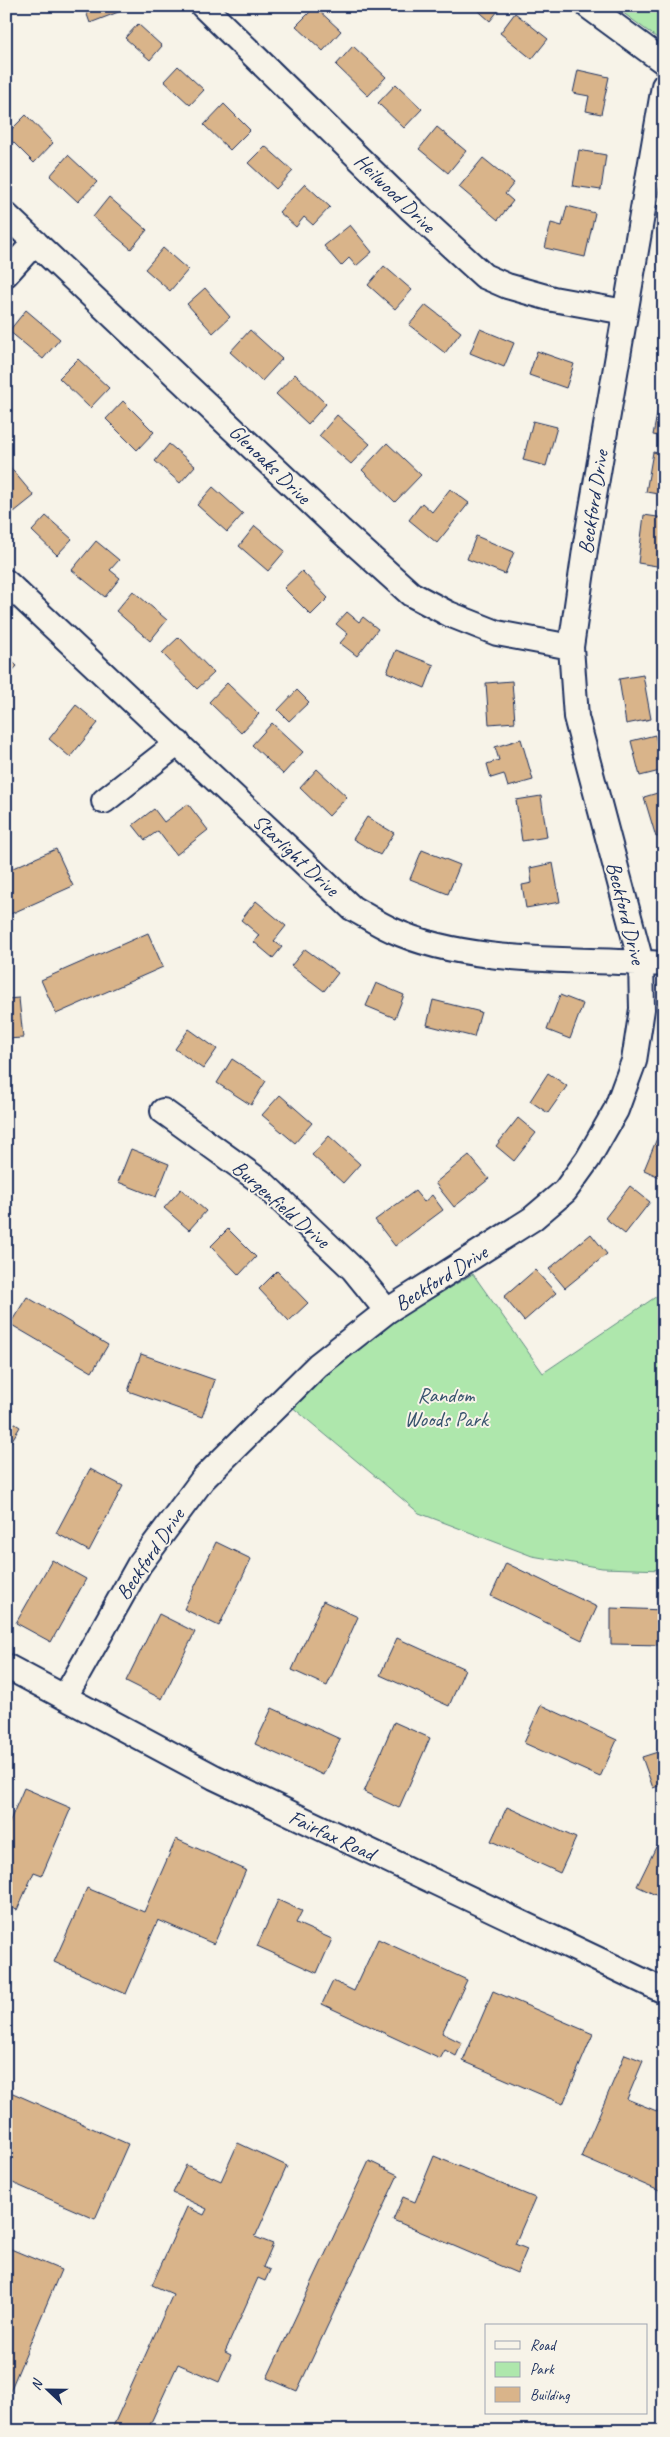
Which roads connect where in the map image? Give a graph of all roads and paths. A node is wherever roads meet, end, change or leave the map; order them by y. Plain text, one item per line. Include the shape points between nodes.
1 (203, 6) edge
2 (588, 6) edge
3 (664, 62) edge
4 (664, 86) edge
5 (6, 215) edge
6 (35, 242) junction
7 (6, 274) edge
8 (625, 312) junction
9 (6, 582) edge
10 (571, 646) junction
11 (178, 744) junction
12 (104, 800) dead end
13 (652, 963) edge
14 (162, 1111) dead end
15 (387, 1311) junction
16 (6, 1666) edge
17 (65, 1697) junction
18 (664, 1992) edge

1 - 8 street, Heilwood Drive via 484,276 553,299
2 - 3 street
4 - 8 street, Beckford Drive
5 - 6 street, Glenoaks Drive
6 - 7 street
6 - 10 street, Glenoaks Drive via 341,532 411,594 449,614 497,633
8 - 10 street, Beckford Drive
9 - 11 street, Starlight Drive
10 - 13 street, Beckford Drive via 576,717
11 - 12 street
11 - 13 street, Starlight Drive via 352,908 393,931 441,946 482,953
13 - 15 street, Beckford Drive via 634,1061 616,1110 588,1159 564,1191 532,1219
14 - 15 street, Burgenfield Drive via 271,1190 353,1269
15 - 17 street, Beckford Drive via 318,1365 203,1479 139,1565
16 - 17 street, Fairfax Road
17 - 18 street, Fairfax Road via 128,1733 292,1816

